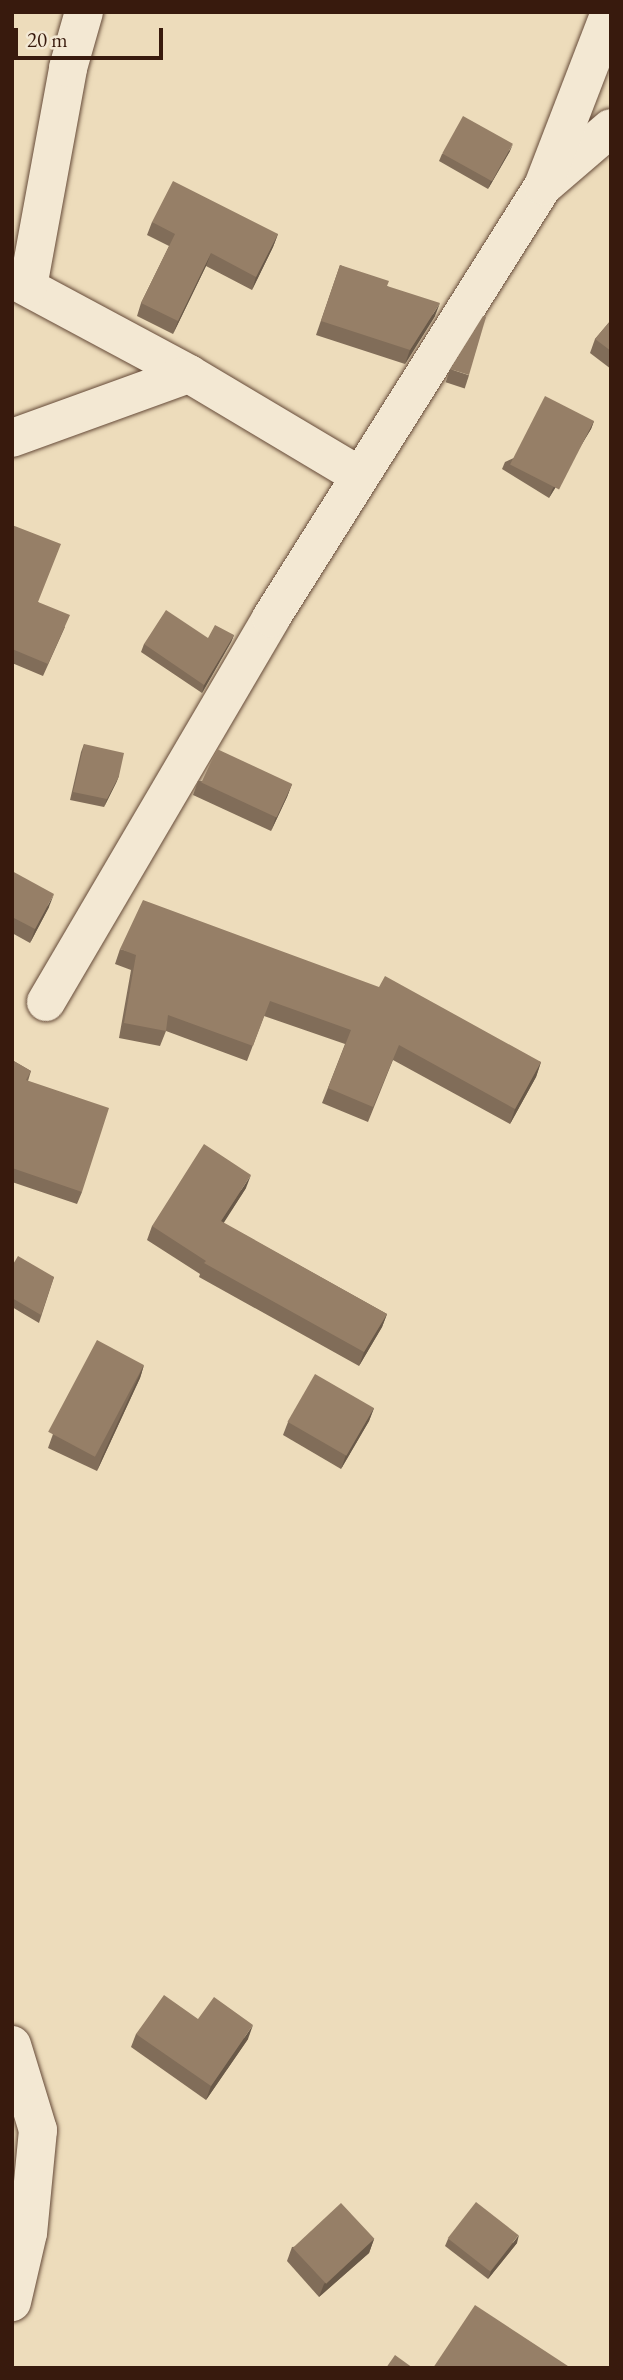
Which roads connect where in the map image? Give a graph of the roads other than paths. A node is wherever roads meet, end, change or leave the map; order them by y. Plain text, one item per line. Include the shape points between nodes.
1 (84, 12) edge
2 (610, 12) edge
3 (611, 128) edge
4 (542, 186) junction
5 (20, 283) edge
6 (190, 374) junction
7 (12, 438) edge
8 (359, 476) junction
9 (46, 1002) dead end
10 (12, 2045) edge
11 (12, 2302) edge

1 - 5 street
2 - 4 street
3 - 4 street
4 - 8 street
5 - 6 street
6 - 7 street
6 - 8 street
8 - 9 street
10 - 11 street via 38,2130 27,2234

